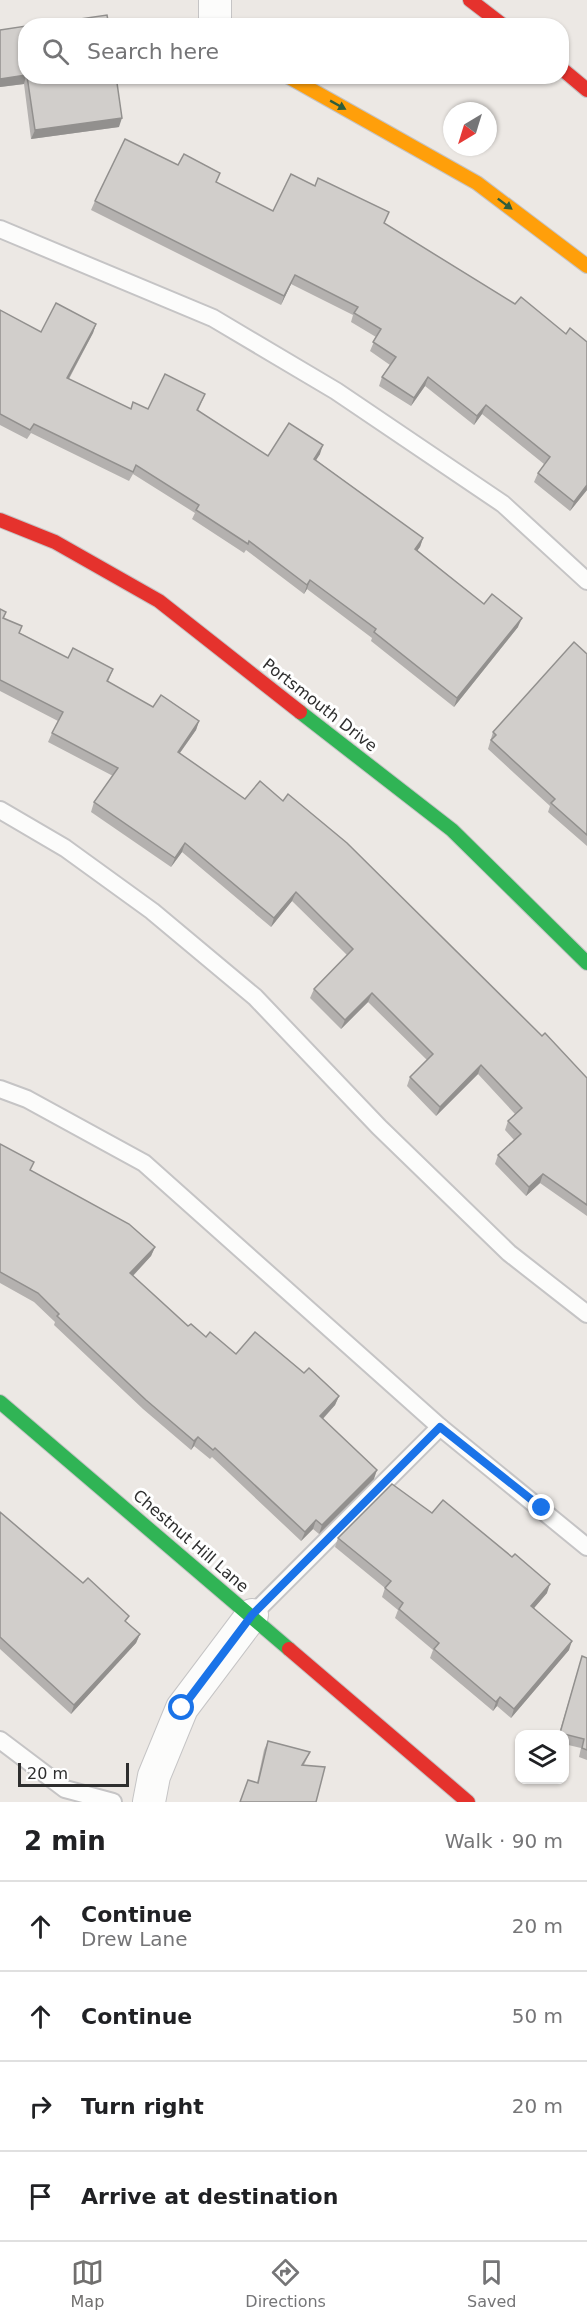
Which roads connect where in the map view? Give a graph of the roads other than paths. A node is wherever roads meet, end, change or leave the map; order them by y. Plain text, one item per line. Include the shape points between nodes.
1 (214, 0) edge
2 (470, 0) edge
3 (214, 18) edge
4 (494, 18) edge
5 (569, 75) edge
6 (300, 84) edge
7 (587, 90) edge
8 (0, 229) edge
9 (587, 266) edge
10 (0, 520) edge
11 (587, 581) edge
12 (0, 810) edge
13 (587, 963) edge
14 (0, 1089) edge
15 (587, 1314) edge
16 (0, 1401) edge
17 (440, 1427) junction
18 (587, 1547) edge
19 (252, 1615) junction
20 (0, 1740) edge
21 (450, 1796) edge
22 (113, 1802) edge
23 (149, 1802) edge
24 (468, 1802) edge

1 - 3 street
2 - 4 street
5 - 7 street
6 -> 9 street via 477,183
8 - 11 lane via 213,318 326,385 503,504
10 - 13 street, Portsmouth Drive via 55,542 159,601 452,830
12 - 15 lane via 85,862 152,911 255,997 379,1127 509,1253
14 - 17 lane via 27,1099 144,1163
16 - 19 street, Chestnut Hill Lane
17 - 18 lane
17 - 19 lane
19 - 21 street, Chestnut Hill Lane
19 - 23 street via 182,1708 154,1776
20 - 22 lane via 65,1789
21 - 24 street, Chestnut Hill Lane

